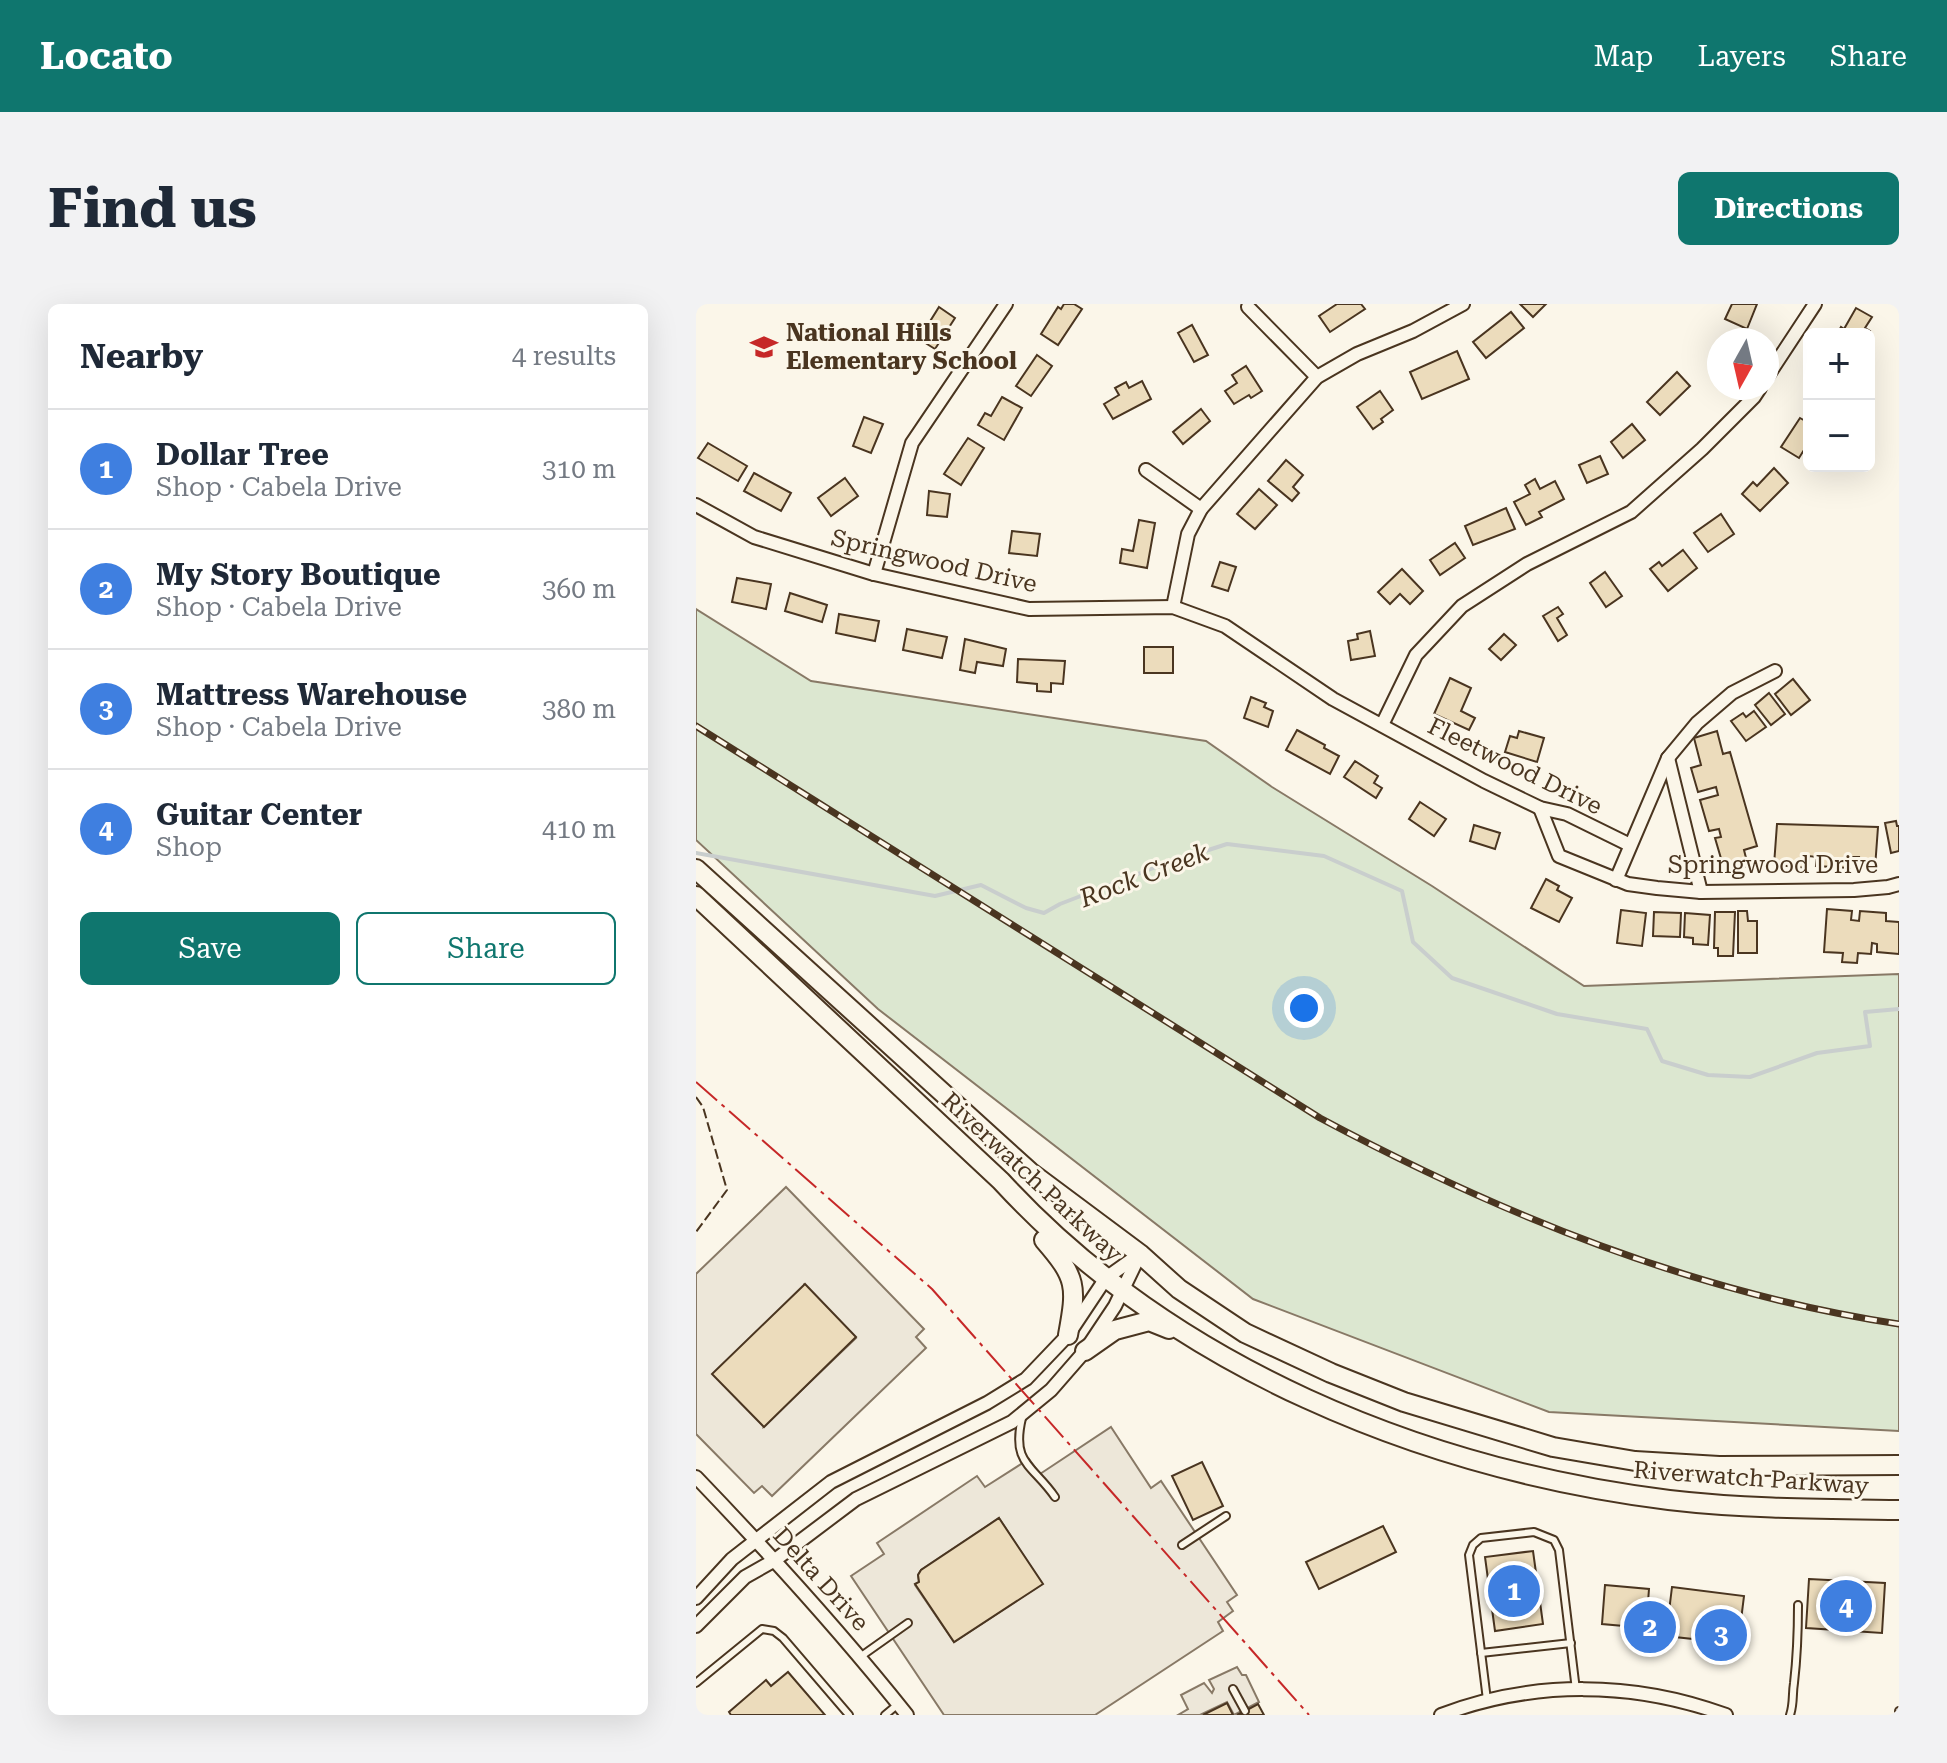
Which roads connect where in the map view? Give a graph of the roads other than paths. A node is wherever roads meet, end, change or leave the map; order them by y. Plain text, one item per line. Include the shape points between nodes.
1 (1006, 304) edge
2 (1463, 304) edge
3 (1815, 304) edge
4 (1248, 307) dead end
5 (1779, 359) edge
6 (1317, 377) junction
7 (1751, 400) edge
8 (1146, 470) dead end
9 (696, 505) edge
10 (1201, 509) junction
11 (874, 574) junction
12 (1173, 607) junction
13 (1775, 671) dead end
14 (1382, 725) junction
15 (1668, 758) junction
16 (1540, 808) junction
17 (1630, 845) junction
18 (696, 869) edge
19 (1616, 880) junction
20 (1899, 884) edge
21 (1701, 892) junction
22 (696, 896) edge
23 (938, 1123) junction
24 (1140, 1254) junction
25 (1106, 1278) junction
26 (1122, 1292) junction
27 (1068, 1335) junction
28 (1195, 1339) junction
29 (1085, 1351) junction
30 (1023, 1413) junction
31 (1899, 1465) edge
32 (696, 1477) edge
33 (1055, 1497) dead end
34 (1899, 1510) edge
35 (1226, 1516) dead end
36 (757, 1540) junction
37 (1182, 1545) dead end
38 (775, 1560) junction
39 (696, 1598) edge
40 (1798, 1605) dead end
41 (908, 1623) dead end
42 (696, 1626) edge
43 (1571, 1643) junction
44 (1481, 1653) junction
45 (860, 1657) junction
46 (696, 1683) edge
47 (1233, 1689) dead end
48 (1576, 1690) junction
49 (1487, 1700) junction
50 (898, 1704) junction
51 (1245, 1711) dead end
52 (849, 1715) edge
53 (885, 1715) edge
54 (907, 1715) edge
55 (1441, 1715) edge
56 (1726, 1715) edge
57 (1790, 1715) edge

1 - 11 street via 912,443
2 - 6 street
3 - 5 street
4 - 6 street
6 - 10 street
7 - 14 street via 1631,512 1527,564 1462,606 1416,655
8 - 10 street
9 - 11 street, Springwood Drive via 754,537
10 - 12 street via 1188,534
11 - 12 street, Springwood Drive via 1029,609
12 - 14 street, Springwood Drive via 1225,626 1333,699
13 - 15 street via 1732,693
14 - 16 street, Fleetwood Drive
15 - 17 street
15 - 21 street
16 - 17 street, Fleetwood Drive via 1567,814
16 - 19 street, Springwood Drive via 1559,856
17 - 19 street
18 - 24 main road, Riverwatch Parkway via 1018,1162
19 - 21 street, Springwood Drive
20 - 21 street, Springwood Drive via 1854,890
22 - 23 main road, Riverwatch Parkway
23 - 25 main road, Riverwatch Parkway via 1038,1221
23 - 27 main road via 976,1173 1068,1268 1075,1299
24 - 25 street
24 - 26 street
24 - 31 main road, Riverwatch Parkway via 1179,1289 1245,1333 1404,1402 1553,1447 1663,1463
25 - 26 main road, Riverwatch Parkway
25 - 27 street
26 - 28 main road, Riverwatch Parkway
26 - 29 street
27 - 36 street via 1026,1379 831,1482
28 - 29 main road via 1149,1321 1115,1330
28 - 34 main road, Riverwatch Parkway via 1367,1424 1518,1473 1672,1500
29 - 30 street
30 - 33 lane via 1019,1440 1028,1468
30 - 38 street via 856,1499
32 - 36 street, Delta Drive
35 - 37 lane
36 - 38 street, Delta Drive
36 - 39 street
38 - 42 street via 745,1577
38 - 45 street, Delta Drive
40 - 57 lane via 1796,1699
41 - 45 lane
43 - 44 lane
43 - 44 lane via 1559,1550 1554,1540 1534,1532 1481,1538 1473,1545 1469,1555
43 - 48 lane
44 - 49 lane
45 - 50 street, Delta Drive
46 - 52 lane via 762,1629 774,1631
47 - 51 lane
48 - 49 street
48 - 56 street via 1648,1694
49 - 55 street
50 - 53 lane
50 - 54 street, Delta Drive

